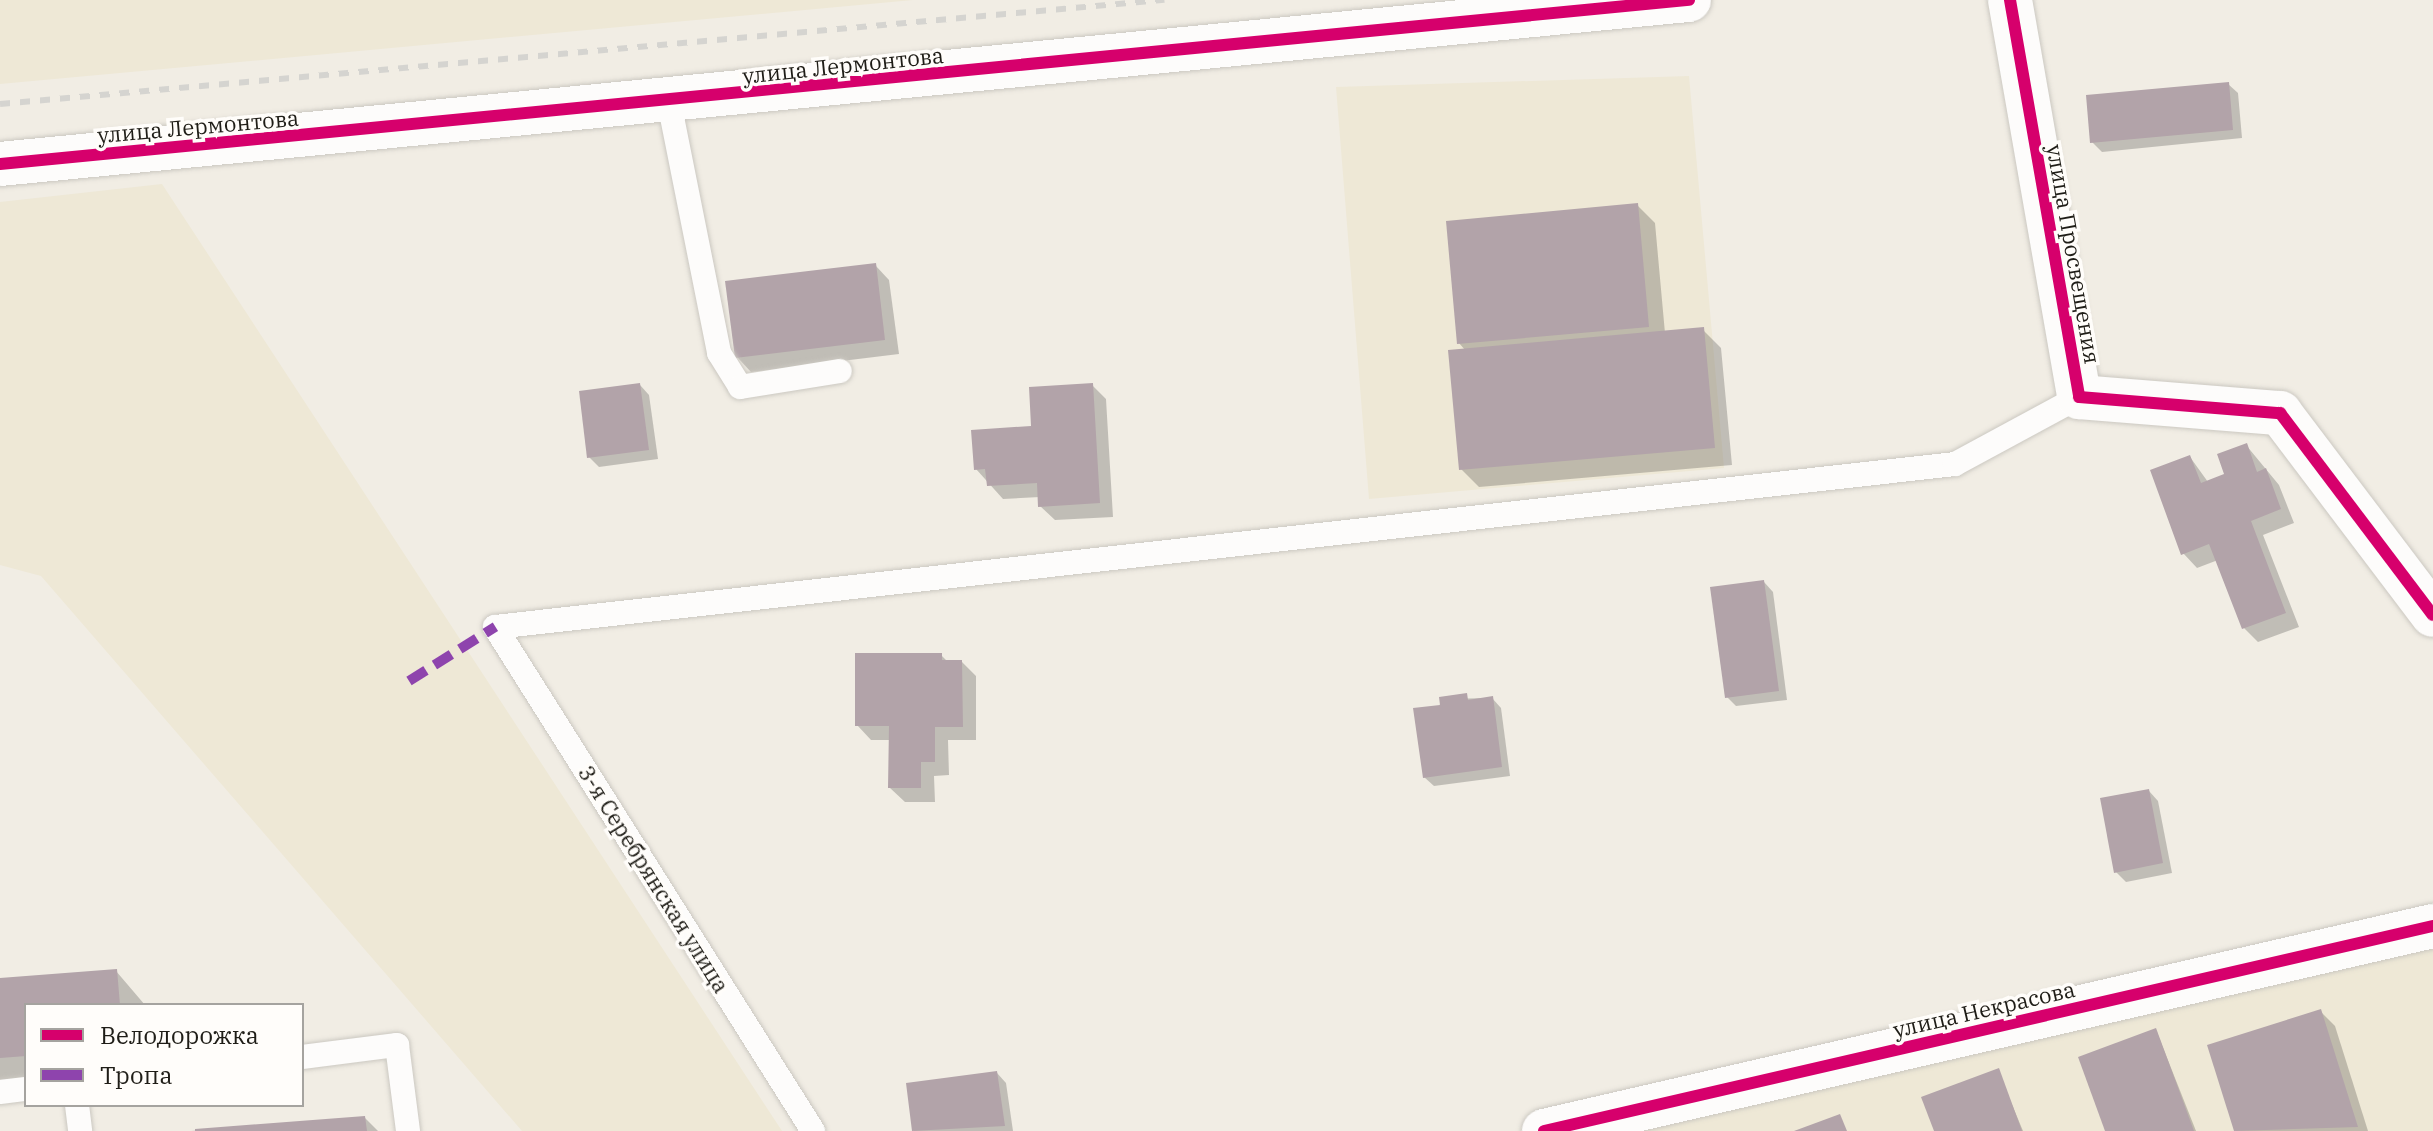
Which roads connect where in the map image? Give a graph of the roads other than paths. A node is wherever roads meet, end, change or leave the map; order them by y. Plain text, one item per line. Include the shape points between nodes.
1 (1689, 0) edge
2 (2010, 0) edge
3 (669, 102) junction
4 (0, 164) edge
5 (840, 371) dead end
6 (2079, 397) junction
7 (2433, 615) edge
8 (2433, 926) edge
9 (304, 1057) edge
10 (24, 1089) edge
11 (0, 1092) edge
12 (77, 1107) edge
13 (80, 1131) edge
14 (408, 1131) edge
15 (813, 1131) edge
16 (1544, 1131) edge

1 - 3 street, улица Лермонтова
2 - 6 street, улица Просвещения
3 - 4 street, улица Лермонтова
3 - 5 lane via 719,353 740,387
6 - 7 street, улица Просвещения via 2280,413
6 - 15 lane, 3-я Серебрянская улица via 1955,464 495,627
8 - 16 street, улица Некрасова
9 - 14 lane via 397,1045
10 - 11 lane
12 - 13 lane

